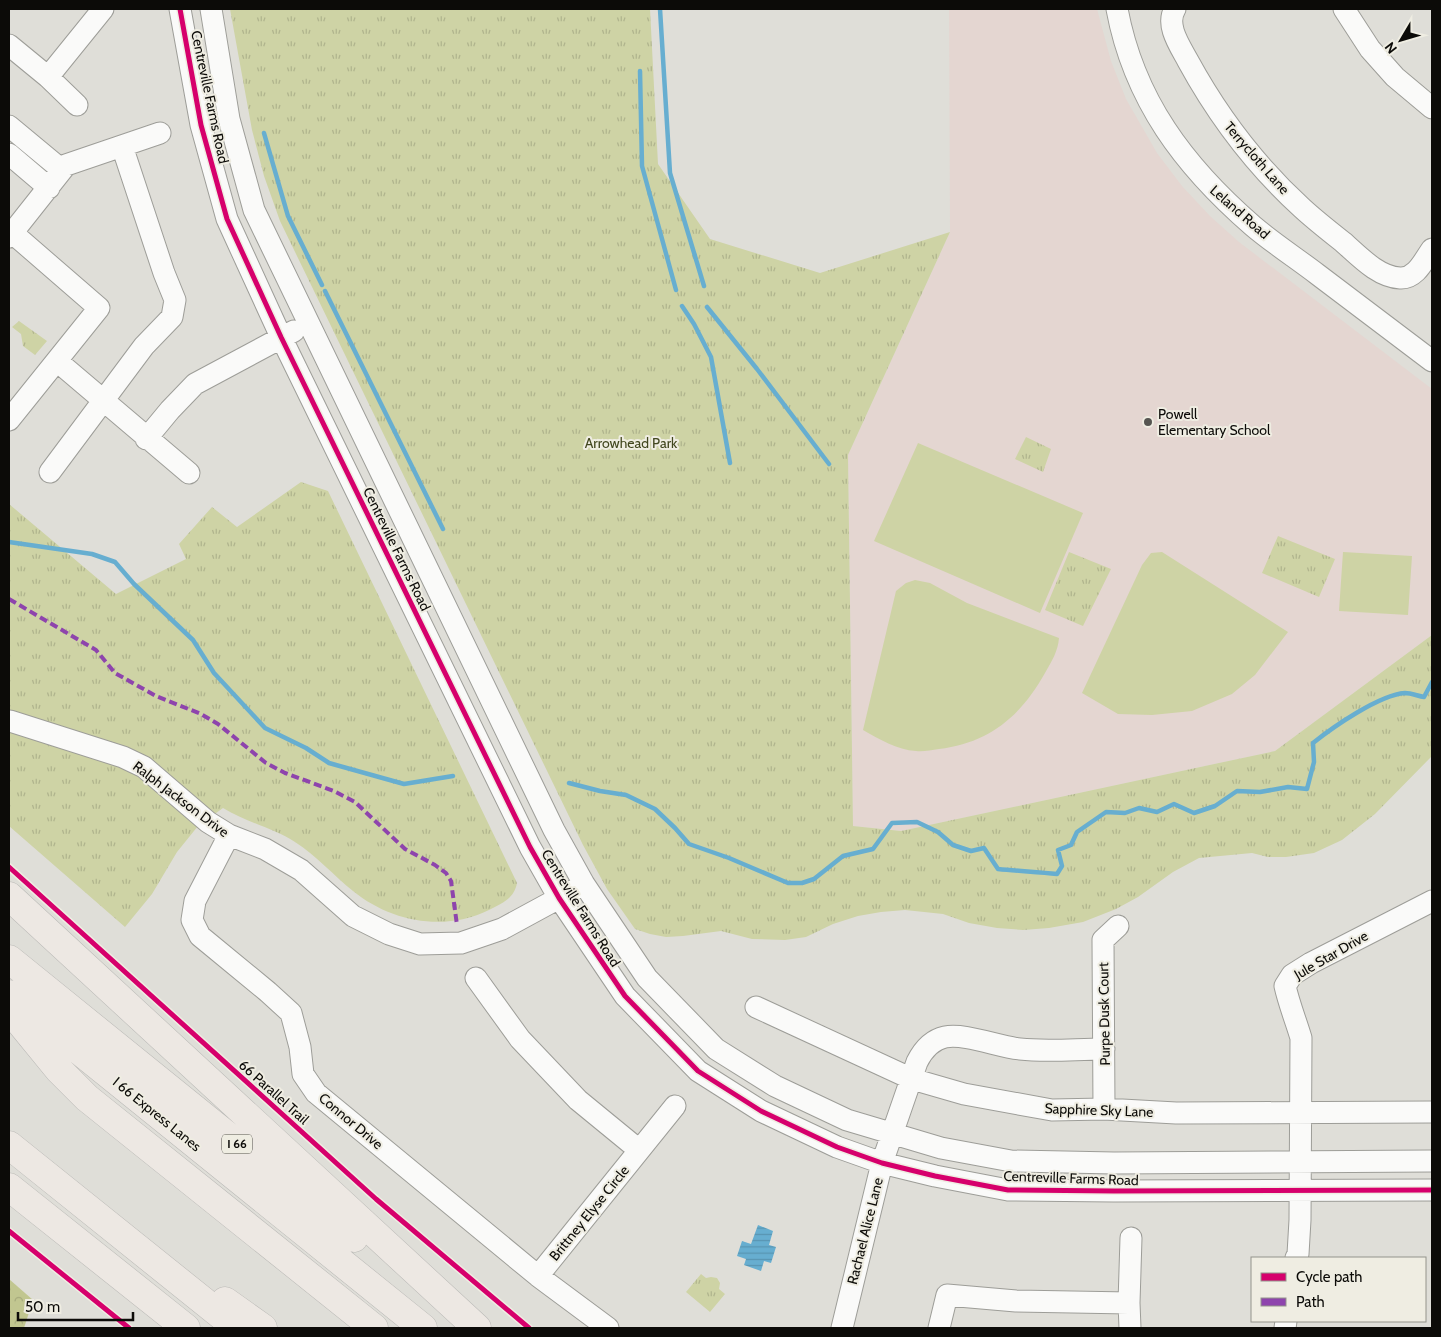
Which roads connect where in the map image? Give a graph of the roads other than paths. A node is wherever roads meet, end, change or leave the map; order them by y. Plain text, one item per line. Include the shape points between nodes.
1 (103, 9) edge
2 (180, 9) edge
3 (211, 9) edge
4 (1117, 9) edge
5 (1175, 9) edge
6 (1344, 9) edge
7 (9, 45) edge
8 (48, 77) junction
9 (77, 105) dead end
10 (1432, 108) edge
11 (9, 126) edge
12 (160, 132) dead end
13 (122, 146) junction
14 (9, 154) edge
15 (62, 170) junction
16 (49, 188) junction
17 (10, 233) edge
18 (1432, 249) edge
19 (308, 324) junction
20 (281, 337) junction
21 (57, 361) junction
22 (1432, 361) edge
23 (104, 402) junction
24 (9, 420) edge
25 (146, 439) junction
26 (50, 472) dead end
27 (189, 473) dead end
28 (10, 721) dead end
29 (229, 835) junction
30 (584, 884) junction
31 (9, 896) edge
32 (559, 898) junction
33 (1432, 901) edge
34 (1118, 926) dead end
35 (9, 959) edge
36 (476, 978) dead end
37 (9, 994) edge
38 (756, 1007) dead end
39 (9, 1008) edge
40 (1104, 1049) junction
41 (912, 1079) junction
42 (675, 1106) dead end
43 (1104, 1109) junction
44 (1302, 1112) junction
45 (1432, 1112) edge
46 (892, 1134) junction
47 (9, 1145) edge
48 (639, 1150) junction
49 (1299, 1161) junction
50 (1432, 1161) edge
51 (882, 1163) junction
52 (40, 1170) junction
53 (9, 1188) edge
54 (1300, 1190) junction
55 (1432, 1190) edge
56 (1131, 1238) dead end
57 (1296, 1257) edge
58 (538, 1276) junction
59 (1129, 1303) junction
60 (186, 1328) edge
61 (237, 1328) edge
62 (263, 1328) edge
63 (374, 1328) edge
64 (423, 1328) edge
65 (466, 1328) edge
66 (477, 1328) edge
67 (608, 1328) edge
68 (842, 1328) edge
69 (939, 1328) edge
70 (1130, 1328) edge

1 - 8 street
2 - 20 street, Centreville Farms Road via 201,125 227,219
3 - 19 street, Centreville Farms Road via 229,119 254,210
4 - 22 street, Leland Road via 1122,37 1144,95 1172,141 1208,184 1254,227
5 - 18 street, Terrycloth Lane via 1171,25 1206,95 1269,176 1302,209 1387,276 1412,276
6 - 10 street via 1370,49 1395,77
7 - 8 street
8 - 9 street
11 - 15 street
12 - 13 street
13 - 15 street via 66,165
13 - 23 street via 175,300 172,317 144,346
14 - 16 street
15 - 16 street
16 - 17 street
17 - 21 street via 99,308
19 - 20 street
19 - 30 street, Centreville Farms Road via 554,830
20 - 25 street via 195,384
20 - 32 street, Centreville Farms Road via 530,847
21 - 23 street
21 - 24 street
23 - 25 street
23 - 26 street
25 - 27 street
28 - 29 street, Ralph Jackson Drive via 123,757 144,768 208,822
29 - 32 street, Ralph Jackson Drive via 266,849 301,870 353,916 389,934 420,944 461,943 502,929
29 - 58 street, Connor Drive via 195,901 192,920 200,936 291,1013 304,1074 316,1094
30 - 32 street, Ralph Jackson Drive
30 - 46 street, Centreville Farms Road via 647,978 716,1049 775,1086 847,1120
31 - 66 highway
32 - 51 street, Centreville Farms Road via 625,996 698,1071 761,1111 837,1147
33 - 44 street, Jule Star Drive via 1310,964 1292,975 1285,986 1301,1038
34 - 40 street, Purpe Dusk Court via 1103,940
35 - 65 highway, I 66
36 - 48 street via 520,1039 578,1100
37 - 64 highway, I 66 Express Lanes
38 - 41 street, Sapphire Sky Lane
39 - 63 highway via 59,1070 87,1098
40 - 41 street, Rachael Alice Lane via 1020,1049 946,1037 930,1044 922,1052
40 - 43 street, Purpe Dusk Court
41 - 43 street, Sapphire Sky Lane via 964,1094 1052,1110
41 - 46 street, Rachael Alice Lane
42 - 48 street, Brittney Elyse Circle
43 - 44 street, Sapphire Sky Lane via 1176,1113
44 - 45 street, Sapphire Sky Lane
44 - 49 street, Jule Star Drive
46 - 49 street, Centreville Farms Road via 941,1148 1011,1161
46 - 51 street, Rachael Alice Lane
47 - 52 highway
48 - 58 street, Brittney Elyse Circle
49 - 50 street, Centreville Farms Road
49 - 54 street, Jule Star Drive
51 - 54 street, Centreville Farms Road via 1008,1190
51 - 68 street, Rachael Alice Lane
52 - 61 highway
52 - 62 highway
53 - 60 highway
54 - 55 street, Centreville Farms Road
54 - 57 street, Jule Star Drive
56 - 59 street
58 - 67 street, Connor Drive
59 - 69 street via 1016,1301 947,1295
59 - 70 street

